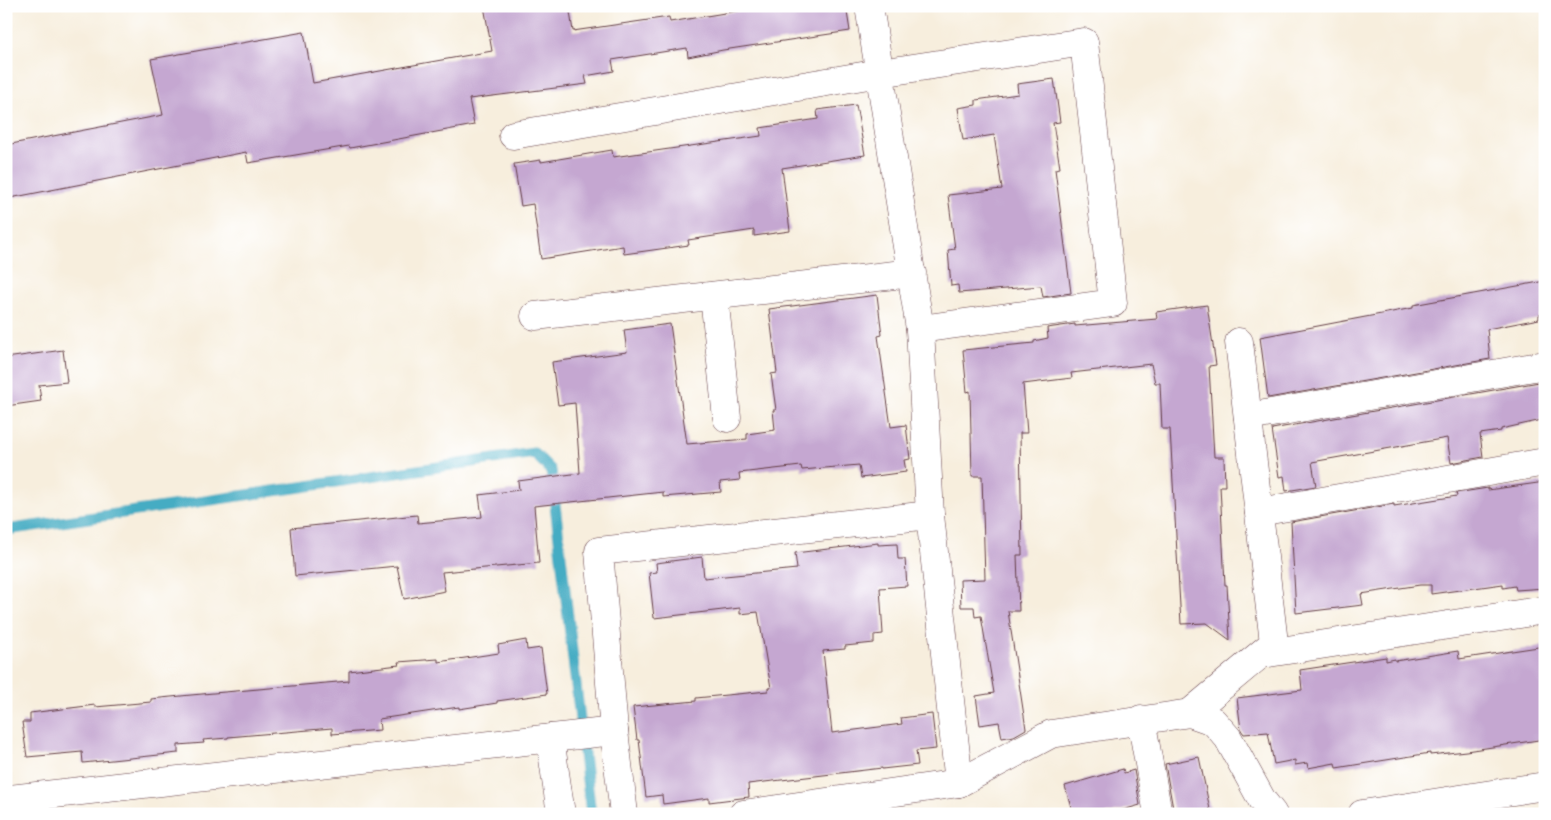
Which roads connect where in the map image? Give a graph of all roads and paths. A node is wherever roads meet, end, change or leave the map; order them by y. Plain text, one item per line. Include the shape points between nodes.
1 (869, 6) edge
2 (880, 73) junction
3 (513, 135) dead end
4 (912, 273) junction
5 (714, 296) junction
6 (535, 316) dead end
7 (920, 329) junction
8 (1239, 342) dead end
9 (1545, 365) edge
10 (1248, 417) junction
11 (727, 418) dead end
12 (1545, 462) edge
13 (1259, 512) junction
14 (930, 515) junction
15 (1545, 610) edge
16 (1262, 654) junction
17 (1190, 713) junction
18 (1141, 719) junction
19 (614, 731) junction
20 (550, 738) junction
21 (959, 783) junction
22 (1545, 786) edge
23 (10, 796) edge
24 (1380, 813) edge
25 (561, 814) edge
26 (624, 814) edge
27 (743, 814) edge
28 (1158, 814) edge
29 (1273, 814) edge

1 - 2 street
2 - 3 street
2 - 4 street
2 - 7 street via 1084,42 1113,303
4 - 5 street
4 - 7 street
5 - 6 street
5 - 11 street
7 - 14 street
8 - 10 street
9 - 10 street
10 - 13 street
12 - 13 street
13 - 16 street via 1274,643
14 - 19 street via 599,551
14 - 21 street
15 - 16 street
16 - 17 street
17 - 18 street
17 - 29 street via 1213,721 1228,738
18 - 21 street via 1051,734
18 - 28 street
19 - 20 street
19 - 26 street
20 - 23 street
20 - 25 street
21 - 27 street
22 - 24 street

